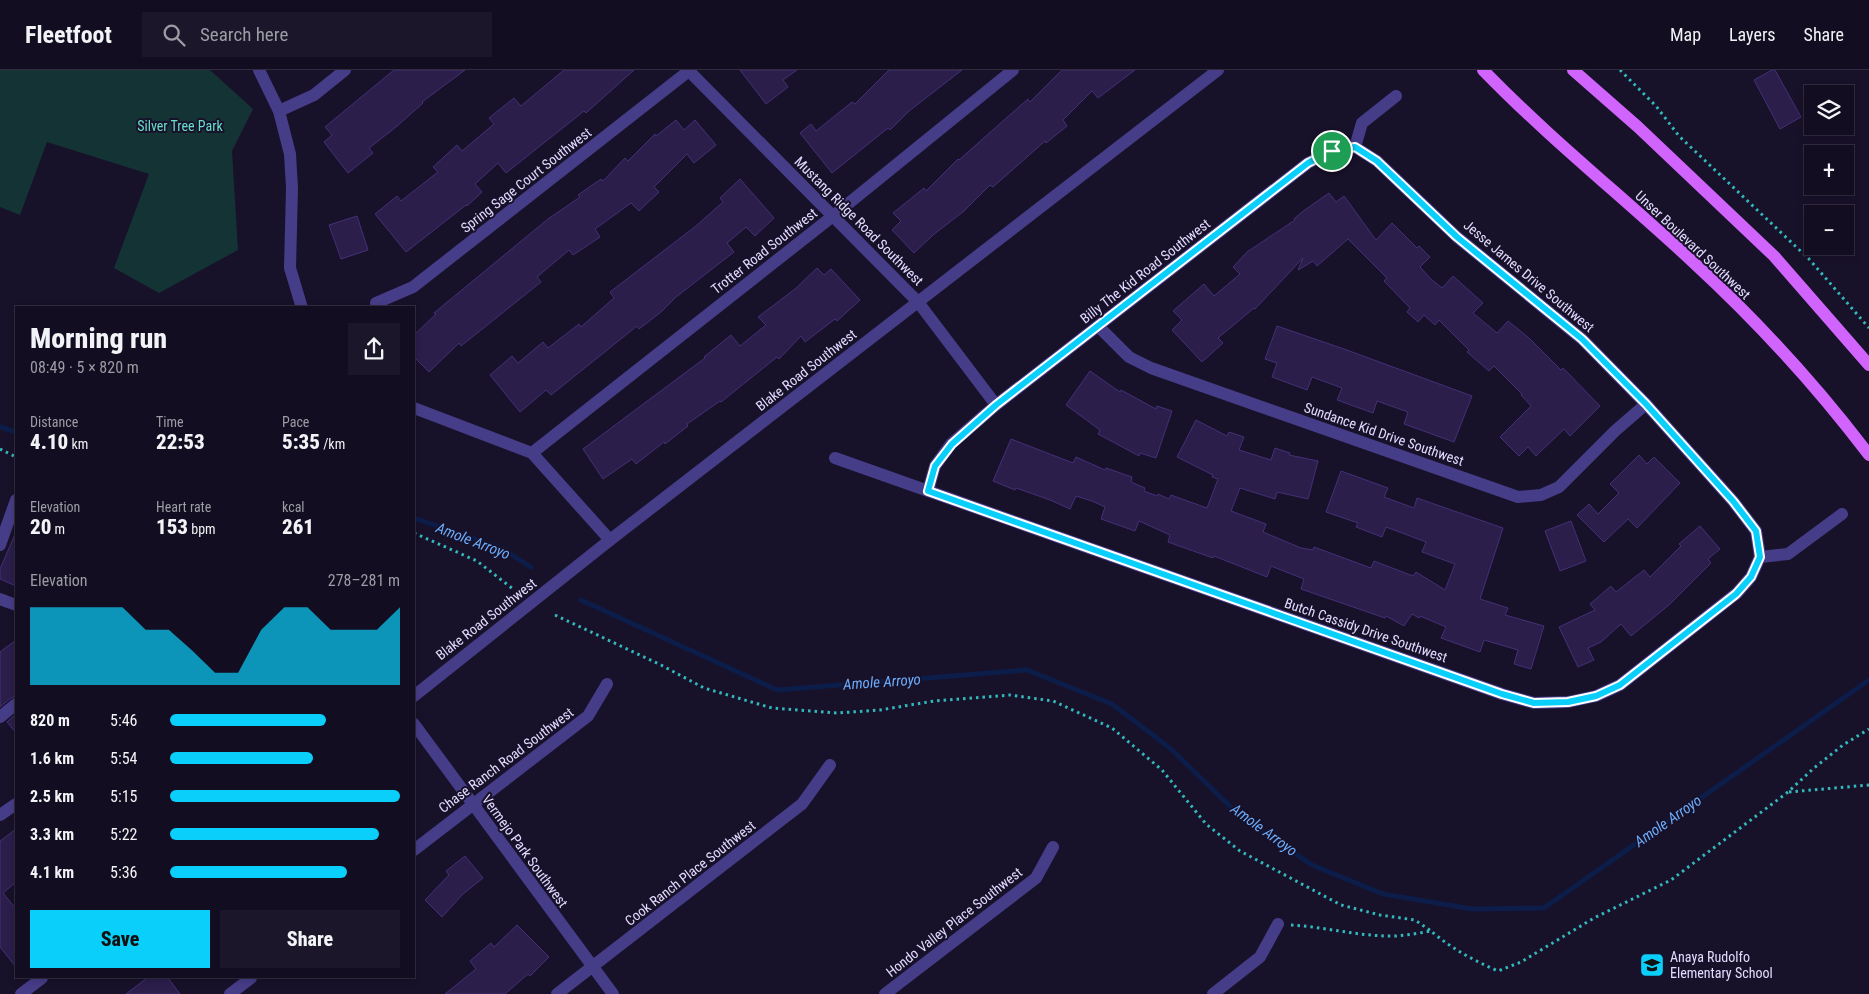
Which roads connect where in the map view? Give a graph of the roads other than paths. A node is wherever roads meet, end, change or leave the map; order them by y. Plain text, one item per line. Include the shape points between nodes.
1 (259, 70) edge
2 (344, 70) edge
3 (689, 70) edge
4 (1013, 70) edge
5 (1218, 70) edge
6 (1483, 70) edge
7 (1573, 70) edge
8 (1396, 96) dead end
9 (280, 111) junction
10 (1355, 147) junction
11 (833, 216) junction
12 (918, 302) junction
13 (376, 303) dead end
14 (301, 306) edge
15 (1098, 326) junction
16 (1869, 365) edge
17 (1646, 404) junction
18 (996, 405) junction
19 (415, 408) edge
20 (532, 453) junction
21 (1869, 455) edge
22 (835, 458) dead end
23 (928, 491) junction
24 (15, 503) edge
25 (1842, 514) dead end
26 (610, 540) junction
27 (0, 545) edge
28 (1760, 557) junction
29 (0, 599) edge
30 (15, 605) edge
31 (607, 684) dead end
32 (415, 695) edge
33 (15, 705) edge
34 (0, 717) edge
35 (415, 725) edge
36 (830, 765) dead end
37 (472, 804) junction
38 (15, 805) edge
39 (0, 815) edge
40 (1053, 847) dead end
41 (415, 849) edge
42 (1278, 924) road end
43 (592, 968) junction
44 (42, 978) edge
45 (251, 978) edge
46 (21, 994) edge
47 (230, 994) edge
48 (557, 994) edge
49 (613, 994) edge
50 (885, 994) edge
51 (1213, 994) edge

1 - 9 street
2 - 9 street via 314,95
3 - 11 street, Mustang Ridge Road Southwest
3 - 13 street, Spring Sage Court Southwest via 413,288
4 - 11 street, Trotter Road Southwest
5 - 12 street, Blake Road Southwest
6 - 21 main road, Unser Boulevard Southwest via 1693,262 1805,375
7 - 16 main road via 1774,256
8 - 10 street via 1362,123
9 - 14 street via 290,154 290,268
10 - 15 street, Billy The Kid Road Southwest via 1332,151 1308,163
10 - 17 street, Jesse James Drive Southwest via 1377,161 1457,237 1582,339
11 - 12 street, Mustang Ridge Road Southwest
11 - 20 street, Trotter Road Southwest
12 - 18 street, Mustang Ridge Road Southwest
12 - 26 street, Blake Road Southwest
15 - 17 street, Sundance Kid Drive Southwest via 1129,357 1151,368 1518,497 1541,495 1559,486
15 - 18 street, Billy The Kid Road Southwest
17 - 28 street, Jesse James Drive Southwest via 1756,531
18 - 23 street, Billy The Kid Road Southwest via 952,444 935,466
19 - 20 street
20 - 26 street
22 - 23 street, Butch Cassidy Drive Southwest
23 - 28 street, Butch Cassidy Drive Southwest via 1534,703 1568,702 1596,696 1620,685 1736,594 1751,577
24 - 27 street
25 - 28 street via 1788,554
26 - 32 street, Blake Road Southwest
29 - 30 street
31 - 37 street, Chase Ranch Road Southwest via 588,716
33 - 34 street
35 - 37 street, Vermejo Park Southwest
36 - 43 street, Cook Ranch Place Southwest via 802,804
37 - 41 street, Chase Ranch Road Southwest
37 - 43 street, Vermejo Park Southwest
38 - 39 street
40 - 50 street, Hondo Valley Place Southwest via 1036,878
42 - 51 street via 1260,957
43 - 48 street, Cook Ranch Place Southwest
43 - 49 street, Vermejo Park Southwest
44 - 46 street
45 - 47 street

